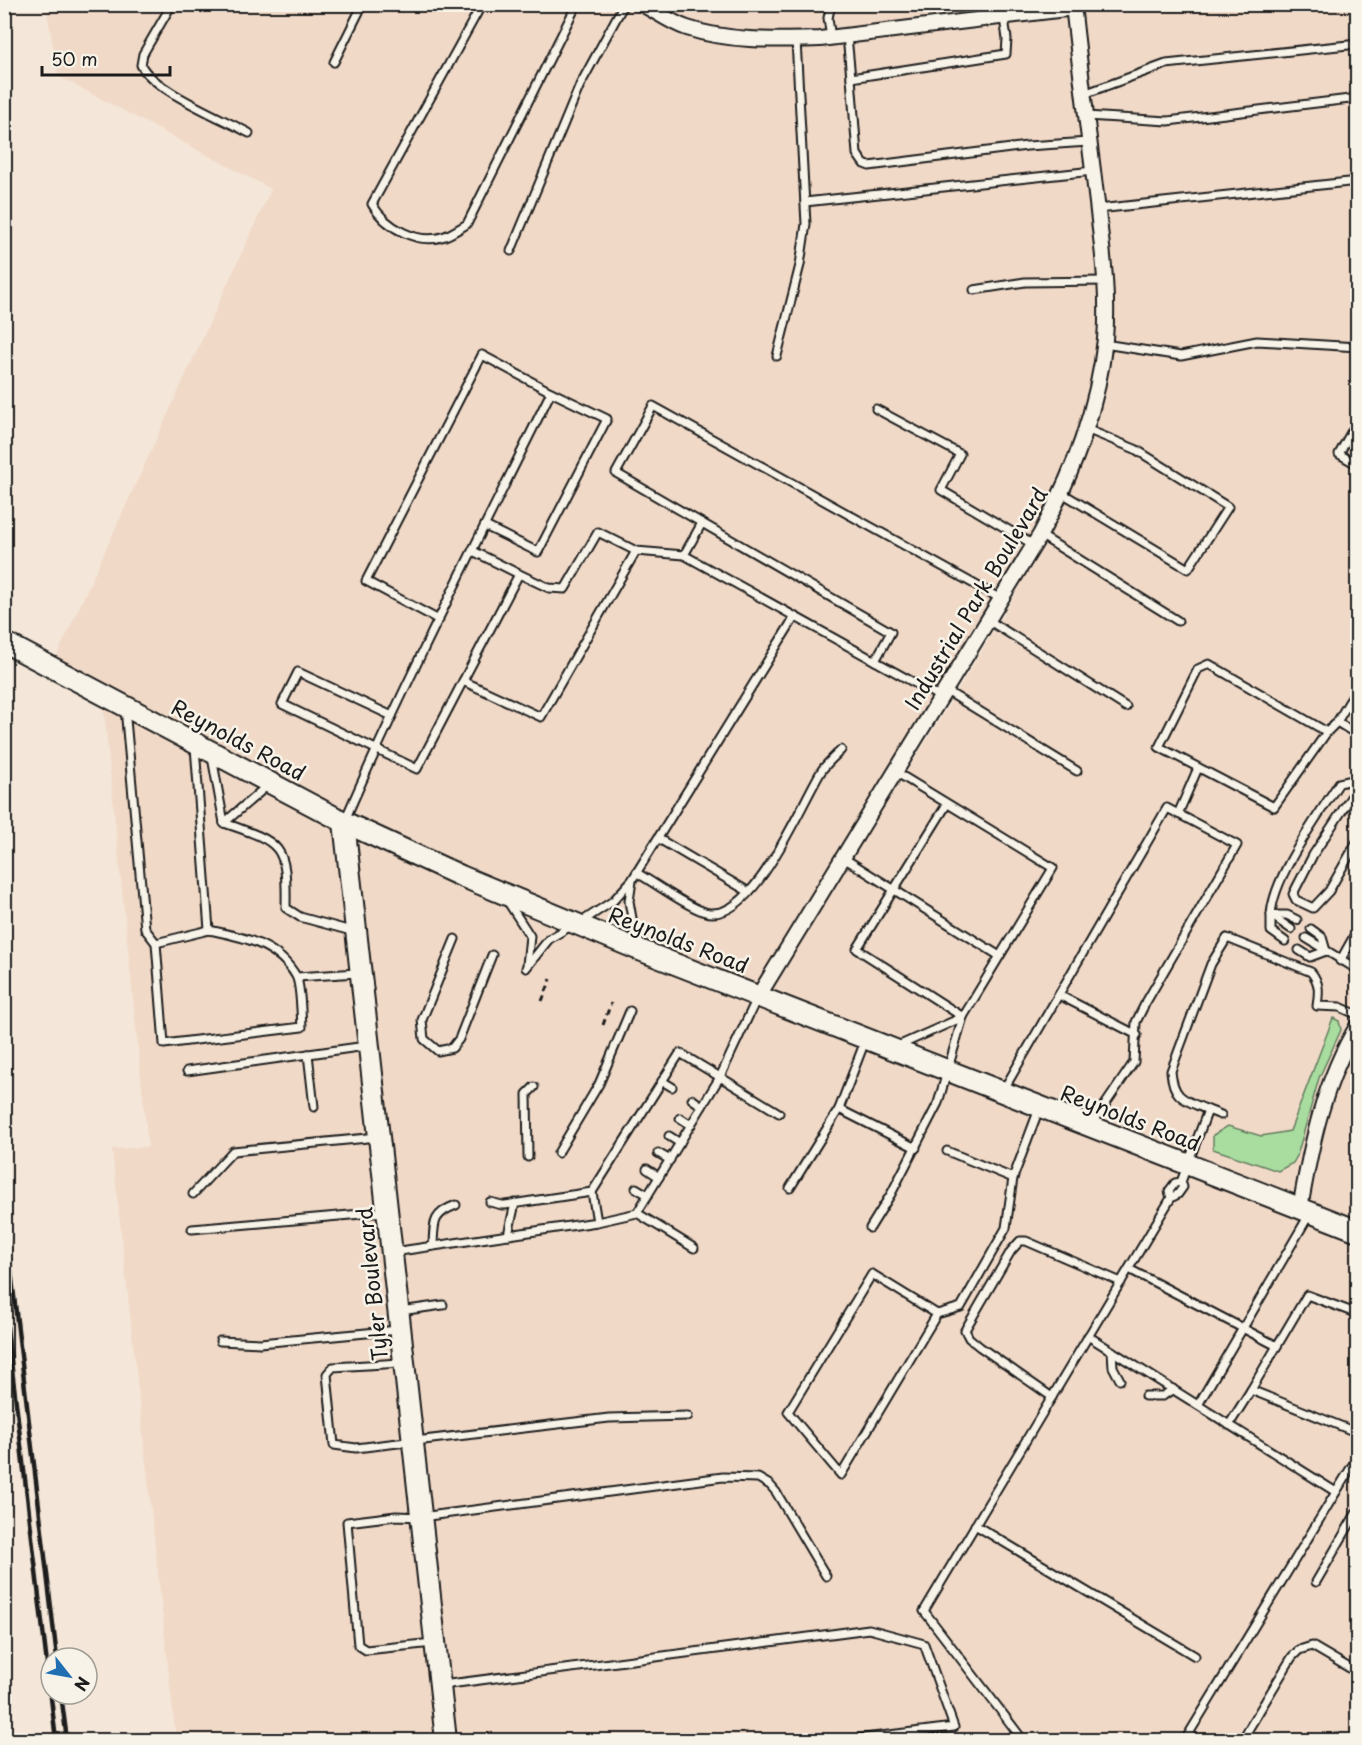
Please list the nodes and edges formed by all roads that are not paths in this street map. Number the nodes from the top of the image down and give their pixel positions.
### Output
1 (172, 4) edge
2 (363, 4) edge
3 (482, 4) edge
4 (577, 4) edge
5 (624, 4) edge
6 (642, 4) edge
7 (831, 4) edge
8 (1073, 6) edge
9 (1002, 11) edge
10 (847, 36) junction
11 (831, 38) junction
12 (796, 40) junction
13 (1358, 44) edge
14 (334, 62) dead end
15 (851, 78) junction
16 (1084, 94) junction
17 (1358, 98) edge
18 (1086, 116) junction
19 (249, 133) dead end
20 (1089, 142) junction
21 (1093, 171) junction
22 (1358, 181) edge
23 (805, 202) junction
24 (1098, 208) junction
25 (511, 251) dead end
26 (1106, 281) junction
27 (974, 290) dead end
28 (1104, 344) junction
29 (1358, 347) edge
30 (777, 356) dead end
31 (551, 392) junction
32 (876, 409) dead end
33 (1358, 420) edge
34 (1086, 429) junction
35 (1358, 465) edge
36 (1062, 493) junction
37 (702, 523) junction
38 (485, 526) junction
39 (1037, 540) junction
40 (473, 551) junction
41 (636, 551) junction
42 (684, 555) junction
43 (519, 574) junction
44 (1001, 599) junction
45 (794, 618) junction
46 (439, 620) junction
47 (988, 620) junction
48 (1178, 621) dead end
49 (4, 642) edge
50 (875, 661) junction
51 (463, 681) junction
52 (1358, 687) edge
53 (942, 693) junction
54 (125, 706) junction
55 (1126, 707) dead end
56 (392, 716) junction
57 (1337, 722) junction
58 (1326, 732) junction
59 (1358, 735) edge
60 (203, 747) junction
61 (375, 749) junction
62 (841, 750) dead end
63 (1198, 768) junction
64 (894, 771) junction
65 (1077, 771) dead end
66 (1355, 777) edge
67 (271, 783) junction
68 (947, 804) junction
69 (1178, 814) junction
70 (344, 822) junction
71 (224, 823) junction
72 (659, 839) junction
73 (1358, 840) edge
74 (842, 857) junction
75 (635, 876) junction
76 (894, 889) junction
77 (501, 892) junction
78 (749, 892) junction
79 (1271, 915) junction
80 (1297, 920) dead end
81 (576, 925) junction
82 (1291, 929) dead end
83 (1311, 929) dead end
84 (209, 930) junction
85 (356, 932) junction
86 (1354, 936) dead end
87 (1306, 938) dead end
88 (454, 939) dead end
89 (1285, 941) dead end
90 (156, 943) junction
91 (637, 949) junction
92 (1299, 950) dead end
93 (1326, 951) junction
94 (492, 955) dead end
95 (998, 955) junction
96 (1340, 961) junction
97 (1358, 970) edge
98 (360, 973) junction
99 (297, 977) junction
100 (759, 995) junction
101 (1059, 995) junction
102 (630, 1011) dead end
103 (1358, 1015) edge
104 (963, 1017) junction
105 (1358, 1024) edge
106 (1137, 1035) junction
107 (866, 1039) junction
108 (368, 1046) junction
109 (892, 1049) junction
110 (308, 1054) junction
111 (947, 1070) junction
112 (187, 1071) dead end
113 (720, 1077) junction
114 (662, 1081) junction
115 (534, 1087) dead end
116 (672, 1087) dead end
117 (1002, 1092) junction
118 (692, 1099) dead end
119 (702, 1106) junction
120 (314, 1107) dead end
121 (1040, 1107) junction
122 (839, 1109) junction
123 (1208, 1110) junction
124 (779, 1113) dead end
125 (1221, 1115) dead end
126 (680, 1119) dead end
127 (691, 1125) junction
128 (1090, 1126) junction
129 (669, 1136) dead end
130 (379, 1137) junction
131 (680, 1143) junction
132 (916, 1148) junction
133 (618, 1151) junction
134 (947, 1151) dead end
135 (558, 1153) dead end
136 (658, 1153) dead end
137 (625, 1155) dead end
138 (528, 1157) dead end
139 (670, 1160) junction
140 (606, 1169) junction
141 (647, 1169) dead end
142 (1184, 1173) junction
143 (616, 1175) dead end
144 (659, 1177) junction
145 (1013, 1178) junction
146 (636, 1188) dead end
147 (790, 1188) dead end
148 (592, 1192) junction
149 (193, 1194) dead end
150 (648, 1195) junction
151 (490, 1203) dead end
152 (515, 1203) junction
153 (456, 1205) dead end
154 (1305, 1211) junction
155 (387, 1212) junction
156 (636, 1213) junction
157 (597, 1222) junction
158 (870, 1228) dead end
159 (192, 1229) dead end
160 (1358, 1231) edge
161 (508, 1235) junction
162 (433, 1246) junction
163 (694, 1248) dead end
164 (392, 1252) junction
165 (1129, 1269) junction
166 (1120, 1282) junction
167 (443, 1305) dead end
168 (937, 1314) junction
169 (1358, 1314) edge
170 (399, 1321) junction
171 (1244, 1328) junction
172 (1088, 1336) junction
173 (220, 1341) dead end
174 (1276, 1346) junction
175 (1112, 1351) junction
176 (404, 1363) junction
177 (1120, 1380) dead end
178 (1173, 1389) junction
179 (1251, 1390) junction
180 (1145, 1396) dead end
181 (1052, 1397) junction
182 (1198, 1405) junction
183 (688, 1416) dead end
184 (1229, 1425) junction
185 (1358, 1433) edge
186 (412, 1440) junction
187 (1358, 1456) edge
188 (1336, 1492) junction
189 (1358, 1510) edge
190 (421, 1517) junction
191 (975, 1526) junction
192 (826, 1576) dead end
193 (1316, 1582) dead end
194 (435, 1643) junction
195 (1195, 1656) dead end
196 (1358, 1673) edge
197 (440, 1685) junction
198 (446, 1740) edge
199 (848, 1740) edge
200 (1023, 1740) edge
201 (1185, 1740) edge
202 (1242, 1740) edge

1 - 19 lane
2 - 14 lane
3 - 4 lane
5 - 25 lane
6 - 12 street
7 - 11 lane
8 - 9 street
8 - 16 street, Industrial Park Boulevard
9 - 10 street
9 - 15 lane
10 - 11 street
10 - 15 lane
11 - 12 street
12 - 23 lane
13 - 16 lane
15 - 20 lane
16 - 18 street, Industrial Park Boulevard
17 - 18 lane
18 - 20 street, Industrial Park Boulevard
20 - 21 street, Industrial Park Boulevard
21 - 23 lane
21 - 24 street, Industrial Park Boulevard
22 - 24 lane
23 - 30 lane
24 - 26 street, Industrial Park Boulevard
26 - 27 lane
26 - 28 street, Industrial Park Boulevard
28 - 29 lane
28 - 34 street, Industrial Park Boulevard
31 - 38 lane
31 - 38 lane
31 - 46 lane
32 - 39 lane
33 - 35 lane
34 - 36 street, Industrial Park Boulevard
34 - 36 lane
36 - 39 street, Industrial Park Boulevard
37 - 42 lane
37 - 44 lane
37 - 50 lane
38 - 40 lane
39 - 44 street, Industrial Park Boulevard
39 - 48 lane
40 - 43 lane
40 - 46 lane
41 - 42 lane
41 - 43 lane
41 - 51 lane
42 - 45 lane
43 - 51 lane
44 - 47 street, Industrial Park Boulevard
45 - 50 lane
45 - 72 lane
46 - 56 lane
47 - 53 street, Industrial Park Boulevard
47 - 55 lane
49 - 54 main road, Reynolds Road
50 - 53 lane
51 - 61 lane
52 - 57 lane
53 - 64 street, Industrial Park Boulevard
53 - 65 lane
54 - 60 main road, Reynolds Road
54 - 90 lane
56 - 61 lane
56 - 61 lane
57 - 58 lane
57 - 59 lane
58 - 63 lane
58 - 63 lane
60 - 67 main road, Reynolds Road
60 - 71 lane
60 - 84 lane
61 - 70 lane
62 - 78 lane
63 - 69 lane
64 - 68 lane
64 - 74 street, Industrial Park Boulevard
66 - 73 lane
66 - 79 lane
67 - 70 main road, Reynolds Road
67 - 71 lane
68 - 76 lane
68 - 95 lane
69 - 101 lane
69 - 106 lane
70 - 77 main road, Reynolds Road
70 - 85 main road, Tyler Boulevard
71 - 85 lane
72 - 75 lane
72 - 78 lane
74 - 76 lane
74 - 100 street, Industrial Park Boulevard
75 - 78 lane
75 - 81 lane
75 - 91 lane
76 - 95 lane
76 - 104 lane
77 - 81 main road, Reynolds Road
77 - 81 lane
79 - 80 lane
79 - 82 lane
79 - 89 lane
81 - 91 main road, Reynolds Road
83 - 93 lane
84 - 90 lane
84 - 99 lane
85 - 98 main road, Tyler Boulevard
86 - 96 lane
87 - 93 lane
88 - 94 lane
90 - 99 lane
91 - 100 main road, Reynolds Road
92 - 93 lane
93 - 96 lane
95 - 104 lane
96 - 97 lane
98 - 99 lane
98 - 108 main road, Tyler Boulevard
100 - 107 main road, Reynolds Road
100 - 113 lane
101 - 106 lane
101 - 117 lane
102 - 135 lane
103 - 123 lane
104 - 109 lane
104 - 111 lane
105 - 154 street
106 - 128 lane
107 - 109 main road, Reynolds Road
107 - 122 lane
108 - 110 lane
108 - 130 main road, Tyler Boulevard
109 - 111 main road, Reynolds Road
110 - 112 lane
110 - 120 lane
111 - 117 main road, Reynolds Road
111 - 132 lane
113 - 114 lane
113 - 119 lane
113 - 124 lane
114 - 116 lane
114 - 133 lane
115 - 138 lane
117 - 121 main road, Reynolds Road
118 - 119 lane
119 - 127 lane
121 - 128 main road, Reynolds Road
121 - 145 lane
122 - 132 lane
122 - 147 lane
123 - 125 lane
123 - 142 lane
126 - 127 lane
127 - 131 lane
128 - 142 main road, Reynolds Road
129 - 131 lane
130 - 149 lane
130 - 155 main road, Tyler Boulevard
131 - 139 lane
132 - 158 lane
133 - 137 lane
133 - 140 lane
134 - 145 lane
136 - 139 lane
139 - 144 lane
140 - 143 lane
140 - 148 lane
141 - 144 lane
142 - 154 main road, Reynolds Road
142 - 165 lane
144 - 150 lane
145 - 168 lane
146 - 150 lane
148 - 152 lane
148 - 157 lane
150 - 156 lane
151 - 152 lane
152 - 161 lane
153 - 162 lane
154 - 160 main road, Reynolds Road
154 - 171 lane
155 - 159 lane
155 - 164 main road, Tyler Boulevard
156 - 157 lane
156 - 163 lane
157 - 161 lane
161 - 162 lane
162 - 164 lane
164 - 170 main road, Tyler Boulevard
165 - 166 lane
165 - 171 lane
166 - 172 lane
166 - 181 lane
167 - 170 lane
168 - 168 lane
169 - 174 lane
170 - 173 lane
170 - 176 main road, Tyler Boulevard
171 - 174 lane
171 - 182 lane
172 - 175 lane
172 - 181 lane
174 - 179 lane
175 - 177 lane
175 - 178 lane
176 - 186 main road, Tyler Boulevard
176 - 186 lane
178 - 180 lane
178 - 182 lane
179 - 184 lane
179 - 185 lane
181 - 191 lane
182 - 184 lane
183 - 186 lane
184 - 188 lane
186 - 190 main road, Tyler Boulevard
187 - 188 lane
188 - 201 lane
189 - 193 lane
190 - 192 lane
190 - 194 main road, Tyler Boulevard
190 - 194 lane
191 - 195 lane
191 - 200 lane
194 - 197 main road, Tyler Boulevard
196 - 202 lane
197 - 198 main road, Tyler Boulevard
197 - 199 lane

